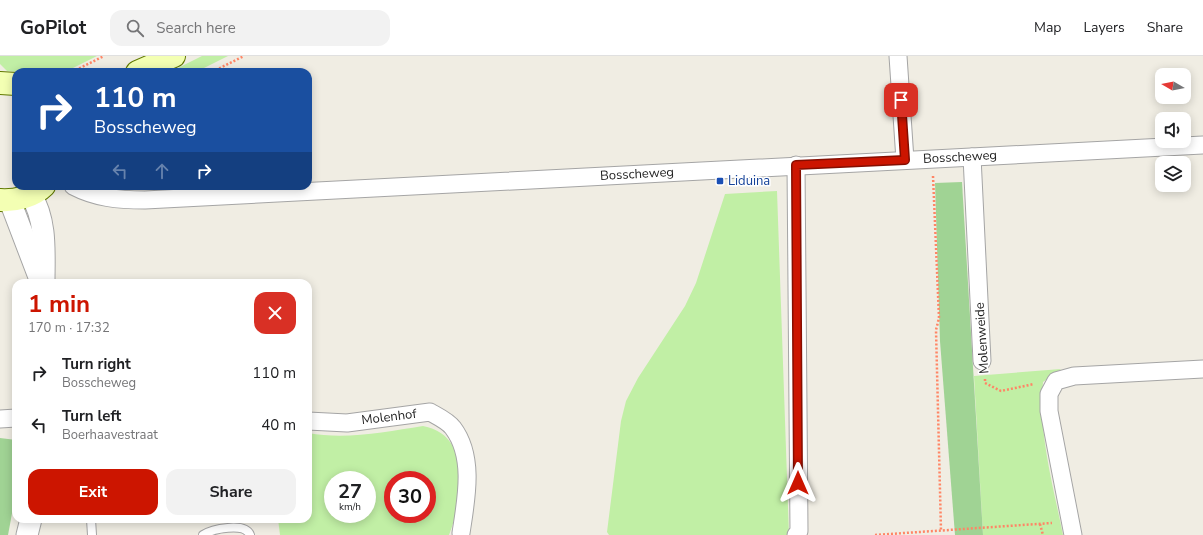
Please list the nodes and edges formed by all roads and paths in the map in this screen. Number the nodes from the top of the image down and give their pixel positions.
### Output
1 (104, 56) edge
2 (174, 56) edge
3 (188, 56) edge
4 (244, 56) edge
5 (898, 56) edge
6 (80, 68) edge
7 (146, 68) edge
8 (170, 68) edge
9 (220, 68) edge
10 (0, 83) edge
11 (12, 84) edge
12 (1203, 145) edge
13 (972, 157) junction
14 (932, 158) junction
15 (905, 160) junction
16 (796, 165) junction
17 (38, 190) edge
18 (81, 190) edge
19 (5, 201) edge
20 (39, 279) edge
21 (44, 279) edge
22 (982, 361) joint
23 (1203, 369) edge
24 (1056, 381) junction
25 (12, 418) edge
26 (0, 419) edge
27 (312, 421) edge
28 (30, 523) edge
29 (91, 523) edge
30 (1040, 524) junction
31 (1072, 528) edge
32 (941, 531) junction
33 (461, 533) dead end
34 (28, 535) edge
35 (92, 535) edge
36 (203, 535) edge
37 (250, 535) edge
38 (796, 535) edge
39 (875, 535) edge
40 (1042, 535) edge

1 - 6 path
2 - 7 main road
3 - 8 main road
4 - 9 path
5 - 15 street
10 - 11 main road
12 - 13 street, Bosscheweg
13 - 14 street, Bosscheweg
13 - 22 street, Molenweide
14 - 15 street, Bosscheweg
14 - 32 path
15 - 16 street, Bosscheweg
16 - 18 street, Bosscheweg
16 - 38 street
17 - 19 main road
17 - 21 street
19 - 20 street
22 - 24 path, Molenweide
23 - 24 street
24 - 31 street
25 - 26 street
27 - 33 street, Molenhof
28 - 34 street
29 - 35 lane
30 - 31 path
30 - 32 path
30 - 40 path
32 - 39 path
36 - 37 lane

